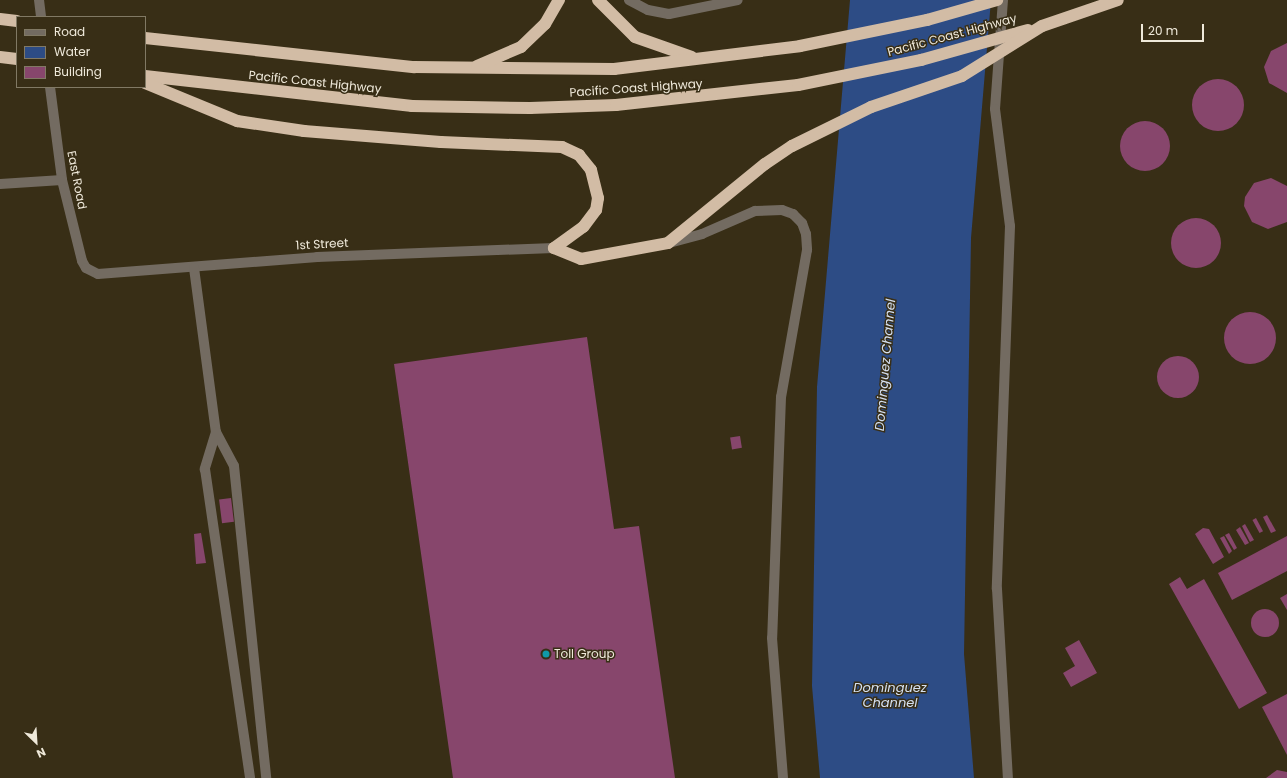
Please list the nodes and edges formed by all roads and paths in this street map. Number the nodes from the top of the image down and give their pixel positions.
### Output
1 (39, 0) edge
2 (559, 0) edge
3 (598, 0) edge
4 (629, 0) edge
5 (738, 0) edge
6 (997, 0) edge
7 (1003, 0) edge
8 (1118, 0) edge
9 (41, 16) edge
10 (0, 19) edge
11 (16, 21) edge
12 (1042, 26) junction
13 (146, 38) edge
14 (0, 57) edge
15 (697, 58) junction
16 (16, 59) edge
17 (474, 68) junction
18 (146, 76) edge
19 (146, 83) edge
20 (50, 88) edge
21 (62, 180) junction
22 (0, 184) edge
23 (668, 243) junction
24 (554, 248) junction
25 (194, 268) junction
26 (92, 272) joint
27 (216, 432) junction
28 (250, 778) edge
29 (266, 778) edge
30 (783, 778) edge
31 (1008, 778) edge

1 - 9 street
2 - 17 highway
3 - 15 highway
4 - 5 street
6 - 15 highway, Pacific Coast Highway
7 - 31 street
8 - 12 highway, Pacific Coast Highway
10 - 11 highway
12 - 18 highway, Pacific Coast Highway, bridge
12 - 23 highway, bridge
13 - 17 highway, Pacific Coast Highway
14 - 16 highway
15 - 17 highway, Pacific Coast Highway
19 - 24 highway
20 - 21 street, East Road
21 - 22 street
21 - 26 street, East Road
23 - 24 highway
23 - 30 street
24 - 25 street, 1st Street
25 - 26 street, 1st Street
25 - 27 street
27 - 28 street
27 - 29 street

